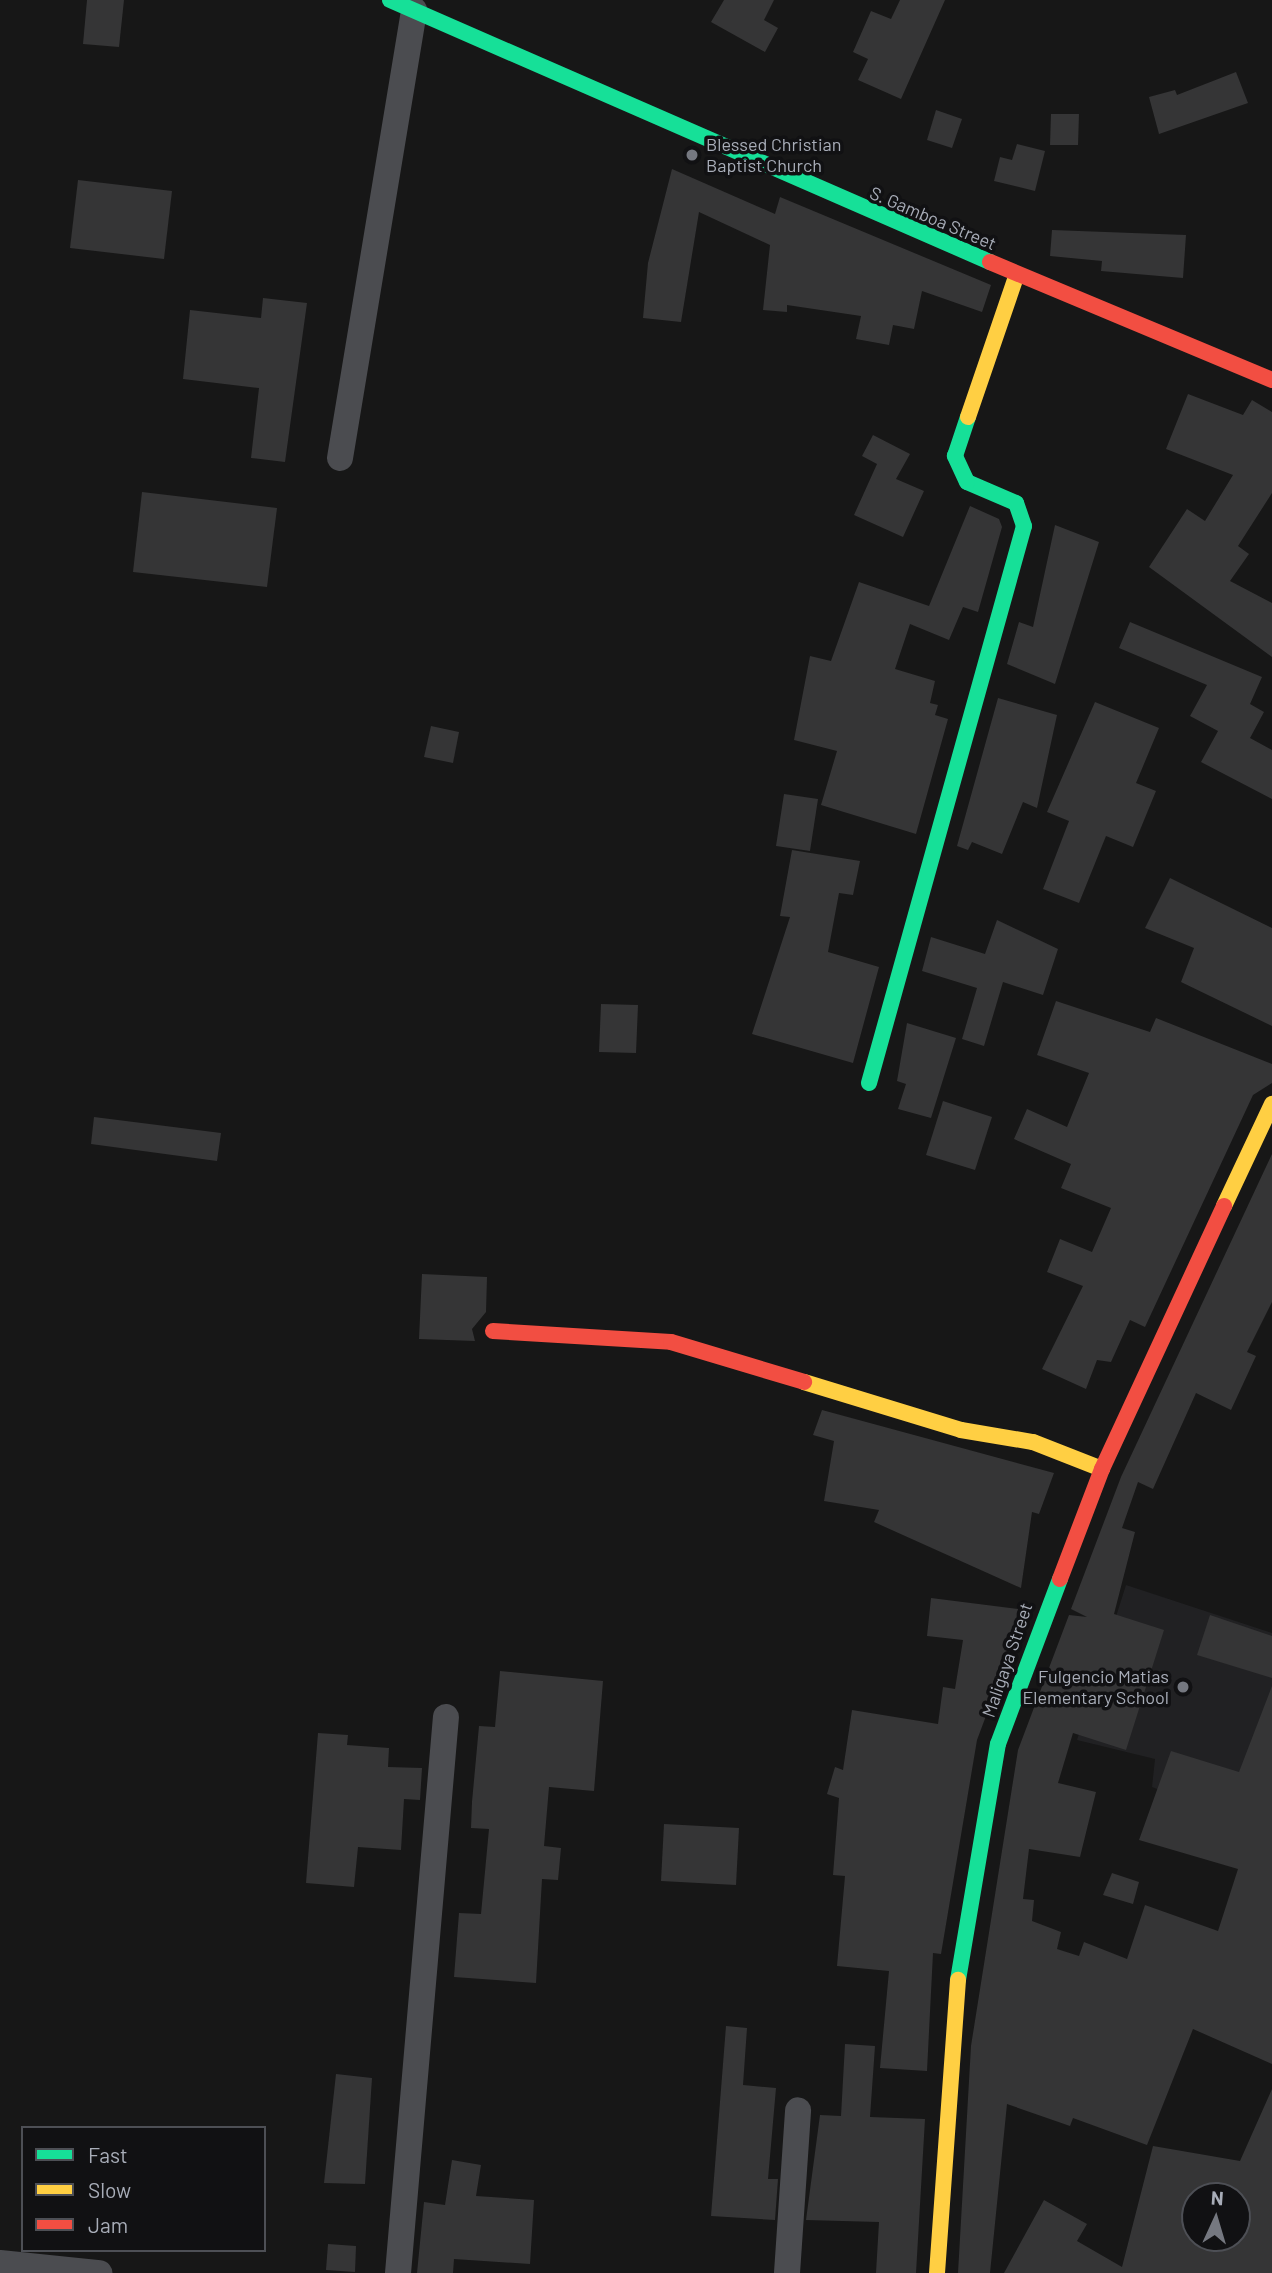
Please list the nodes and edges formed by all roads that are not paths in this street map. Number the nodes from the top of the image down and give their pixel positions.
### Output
1 (402, 5) edge
2 (1017, 274) junction
3 (1272, 380) edge
4 (340, 458) dead end
5 (869, 1083) dead end
6 (1272, 1104) edge
7 (493, 1331) dead end
8 (1102, 1469) junction
9 (446, 1717) dead end
10 (798, 2110) dead end
11 (0, 2263) edge
12 (99, 2273) edge
13 (397, 2273) edge
14 (787, 2273) edge
15 (937, 2273) edge

1 - 2 street, S. Gamboa Street
1 - 4 street
2 - 3 street, S. Gamboa Street
2 - 5 street
6 - 8 street, Maligaya Street
7 - 8 street
8 - 15 street, Maligaya Street
9 - 13 street
10 - 14 street
11 - 12 street

